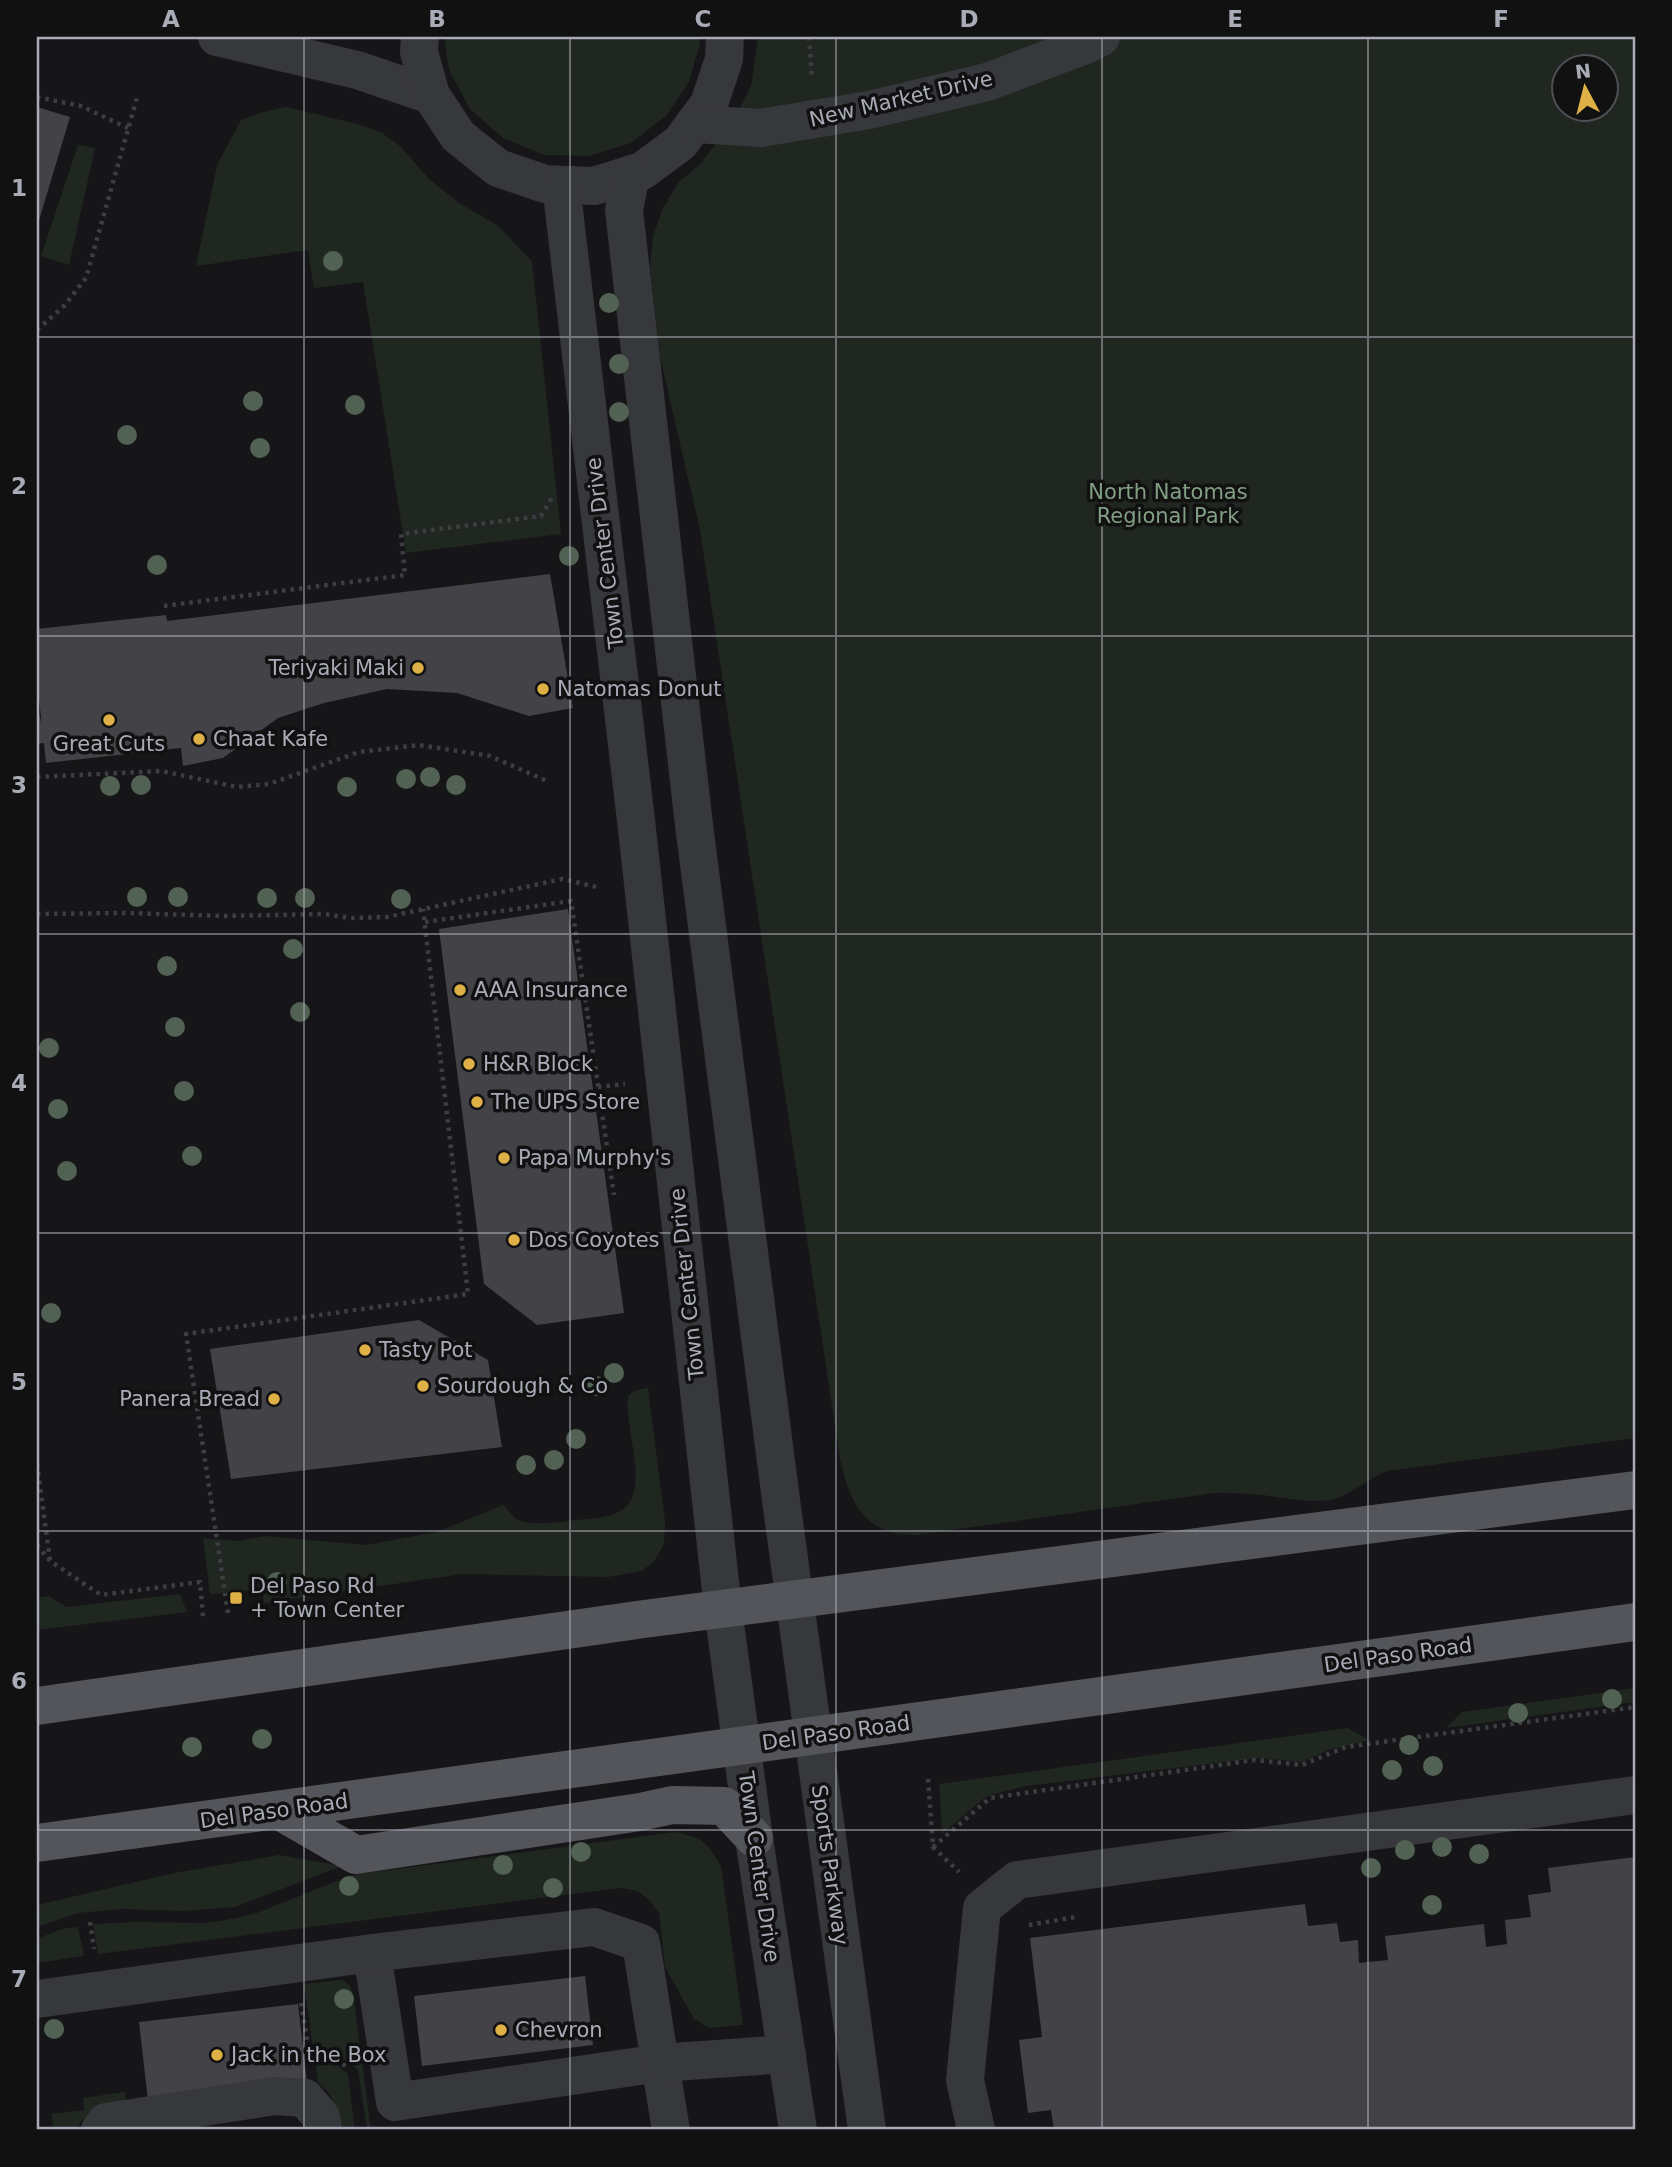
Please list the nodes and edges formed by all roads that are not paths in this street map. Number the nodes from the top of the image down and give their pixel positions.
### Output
1 (217, 37) edge
2 (419, 37) edge
3 (725, 37) edge
4 (1101, 37) edge
5 (431, 95) junction
6 (694, 124) junction
7 (631, 173) junction
8 (561, 185) junction
9 (1635, 1490) edge
10 (795, 1599) junction
11 (723, 1609) junction
12 (1635, 1622) edge
13 (37, 1706) edge
14 (813, 1736) junction
15 (741, 1746) junction
16 (1635, 1795) edge
17 (278, 1810) junction
18 (754, 1838) junction
19 (37, 1843) edge
20 (372, 1953) junction
21 (37, 1999) edge
22 (787, 2054) junction
23 (660, 2063) junction
24 (392, 2116) edge
25 (322, 2124) edge
26 (100, 2130) edge
27 (671, 2130) edge
28 (798, 2130) edge
29 (867, 2130) edge
30 (976, 2130) edge

1 - 5 street
2 - 5 street
3 - 6 street
4 - 6 street, New Market Drive
5 - 8 street
6 - 7 street
7 - 8 street
7 - 10 street
8 - 11 street, Town Center Drive
9 - 10 main road
10 - 11 main road
10 - 14 street, Sports Parkway
11 - 13 main road
11 - 15 street, Town Center Drive
12 - 14 main road, Del Paso Road
14 - 15 main road, Del Paso Road
14 - 29 street, Sports Parkway
15 - 17 main road, Del Paso Road
15 - 18 street, Town Center Drive
16 - 30 street
17 - 18 main road
17 - 19 main road, Del Paso Road
18 - 22 street, Town Center Drive
20 - 21 street
20 - 23 street
20 - 24 street
22 - 23 street
22 - 28 street, Town Center Drive
23 - 24 street
23 - 27 street
25 - 26 street

